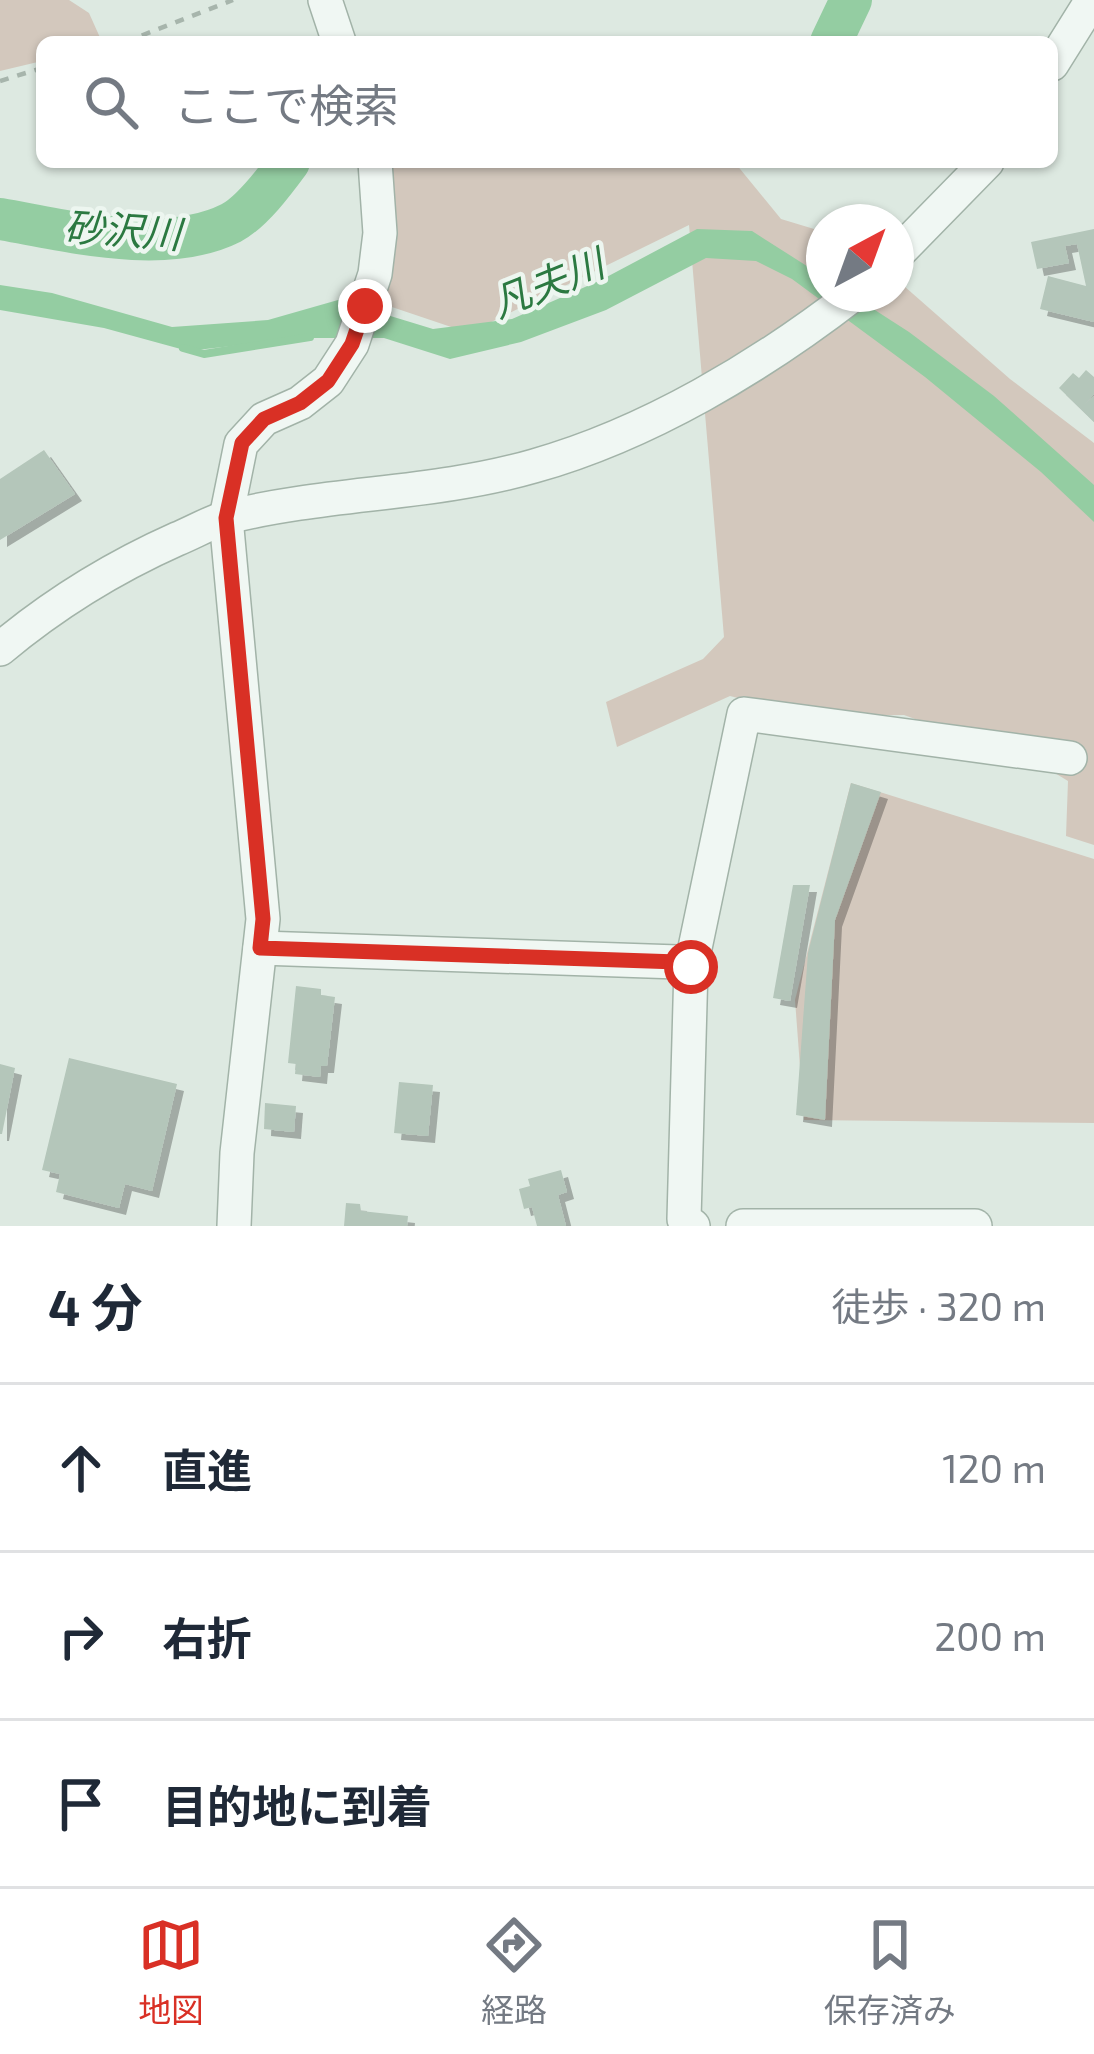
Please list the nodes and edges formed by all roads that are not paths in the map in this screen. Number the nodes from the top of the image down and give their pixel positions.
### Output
1 (325, 0) edge
2 (1092, 0) edge
3 (337, 36) edge
4 (1058, 54) edge
5 (375, 168) edge
6 (981, 168) edge
7 (914, 237) edge
8 (827, 312) edge
9 (226, 518) junction
10 (0, 649) edge
11 (1070, 758) dead end
12 (260, 948) junction
13 (691, 967) junction
14 (234, 1226) edge
15 (693, 1226) edge
16 (743, 1226) edge
17 (976, 1226) edge

1 - 3 street
2 - 4 street
5 - 9 street
6 - 7 street
8 - 9 street
9 - 10 street
9 - 12 street
11 - 13 street
12 - 13 street
12 - 14 street
13 - 15 street
16 - 17 street

